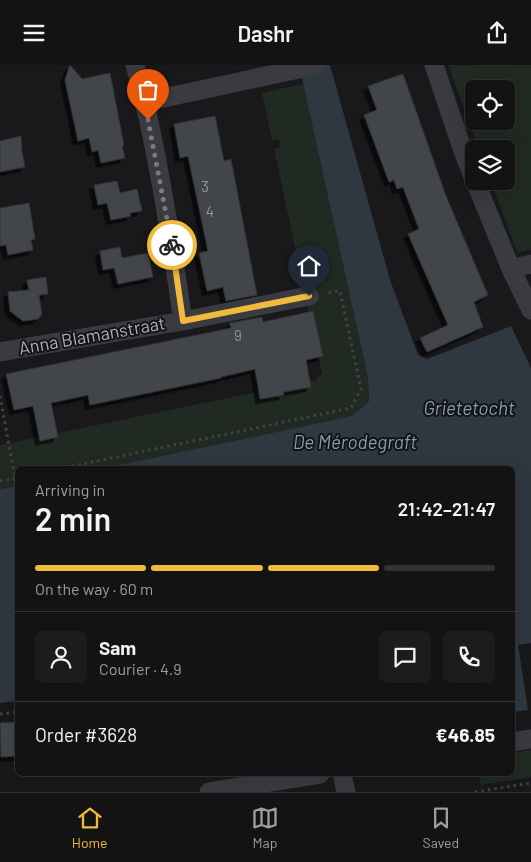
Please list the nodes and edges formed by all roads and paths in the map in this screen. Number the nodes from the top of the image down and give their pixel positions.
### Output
1 (135, 65) edge
2 (317, 65) edge
3 (434, 65) edge
4 (145, 102) junction
5 (465, 157) edge
6 (478, 190) edge
7 (531, 264) edge
8 (511, 269) junction
9 (309, 296) joint
10 (531, 310) edge
11 (183, 321) junction
12 (0, 352) edge
13 (0, 396) edge
14 (73, 466) edge
15 (15, 473) edge
16 (15, 478) edge
17 (0, 481) edge
18 (15, 713) edge
19 (0, 714) edge
20 (531, 739) edge
21 (515, 742) edge
22 (308, 776) edge
23 (342, 776) edge
24 (531, 783) edge
25 (209, 792) edge
26 (346, 792) edge
27 (475, 792) edge

1 - 4 street, Anna Blamanstraat
2 - 4 street
3 - 5 street
4 - 11 street, Anna Blamanstraat
6 - 8 street
7 - 8 street
8 - 10 street
9 - 11 street, Anna Blamanstraat
9 - 14 path
11 - 12 street, Anna Blamanstraat
13 - 15 path
16 - 17 path
18 - 19 path
20 - 21 street
22 - 25 street
23 - 26 street
24 - 27 path

